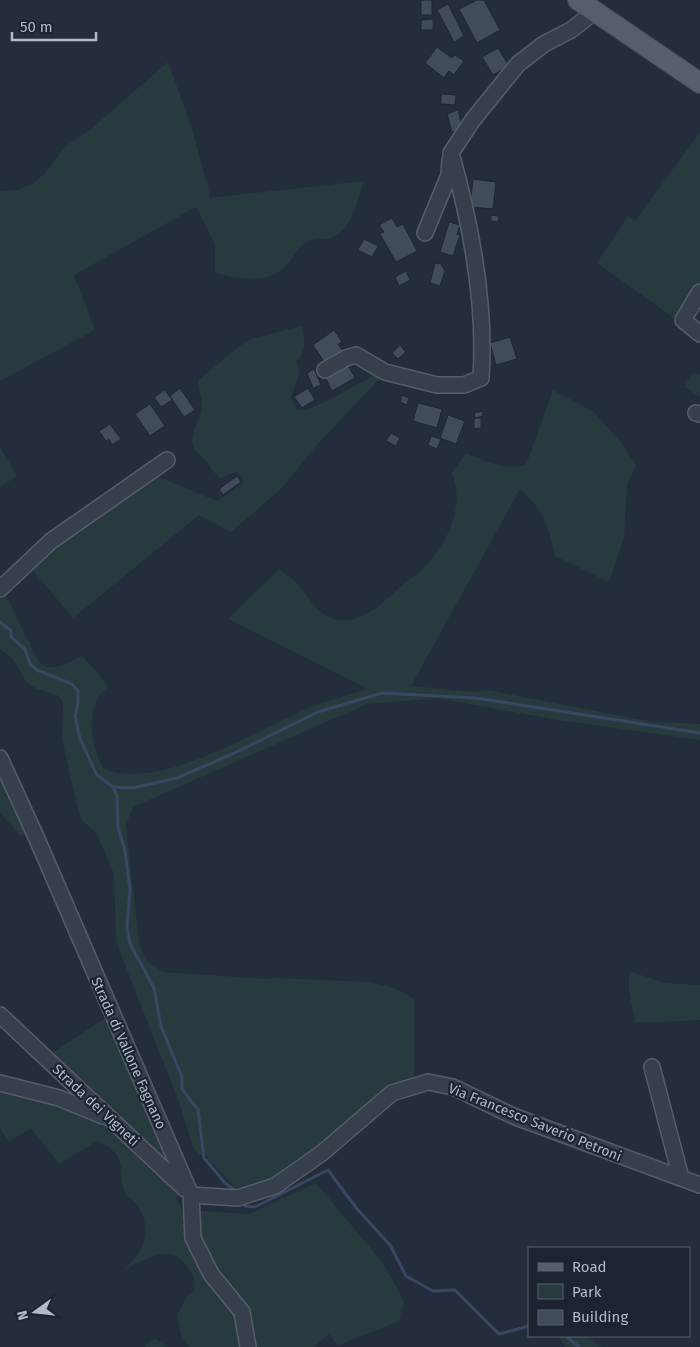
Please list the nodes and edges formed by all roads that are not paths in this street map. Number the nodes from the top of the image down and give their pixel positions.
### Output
1 (578, 0) edge
2 (594, 12) junction
3 (700, 83) edge
4 (451, 153) junction
5 (425, 233) dead end
6 (700, 292) edge
7 (700, 334) edge
8 (325, 370) dead end
9 (167, 460) dead end
10 (0, 588) edge
11 (0, 758) edge
12 (0, 1015) edge
13 (652, 1067) dead end
14 (0, 1082) edge
15 (116, 1122) junction
16 (681, 1178) junction
17 (700, 1185) edge
18 (191, 1195) junction
19 (248, 1347) edge

1 - 2 main road
2 - 3 main road
2 - 4 street
4 - 5 street
4 - 8 street
6 - 7 street
9 - 10 street
11 - 18 street, Strada di Vallone Fagnano
12 - 15 street, Strada dei Vigneti
13 - 16 street
14 - 15 street
15 - 18 street, Strada dei Vigneti
16 - 17 street, Via Francesco Saverio Petroni
16 - 18 street, Via Francesco Saverio Petroni
18 - 19 street, Strada di Vallone Fagnano

